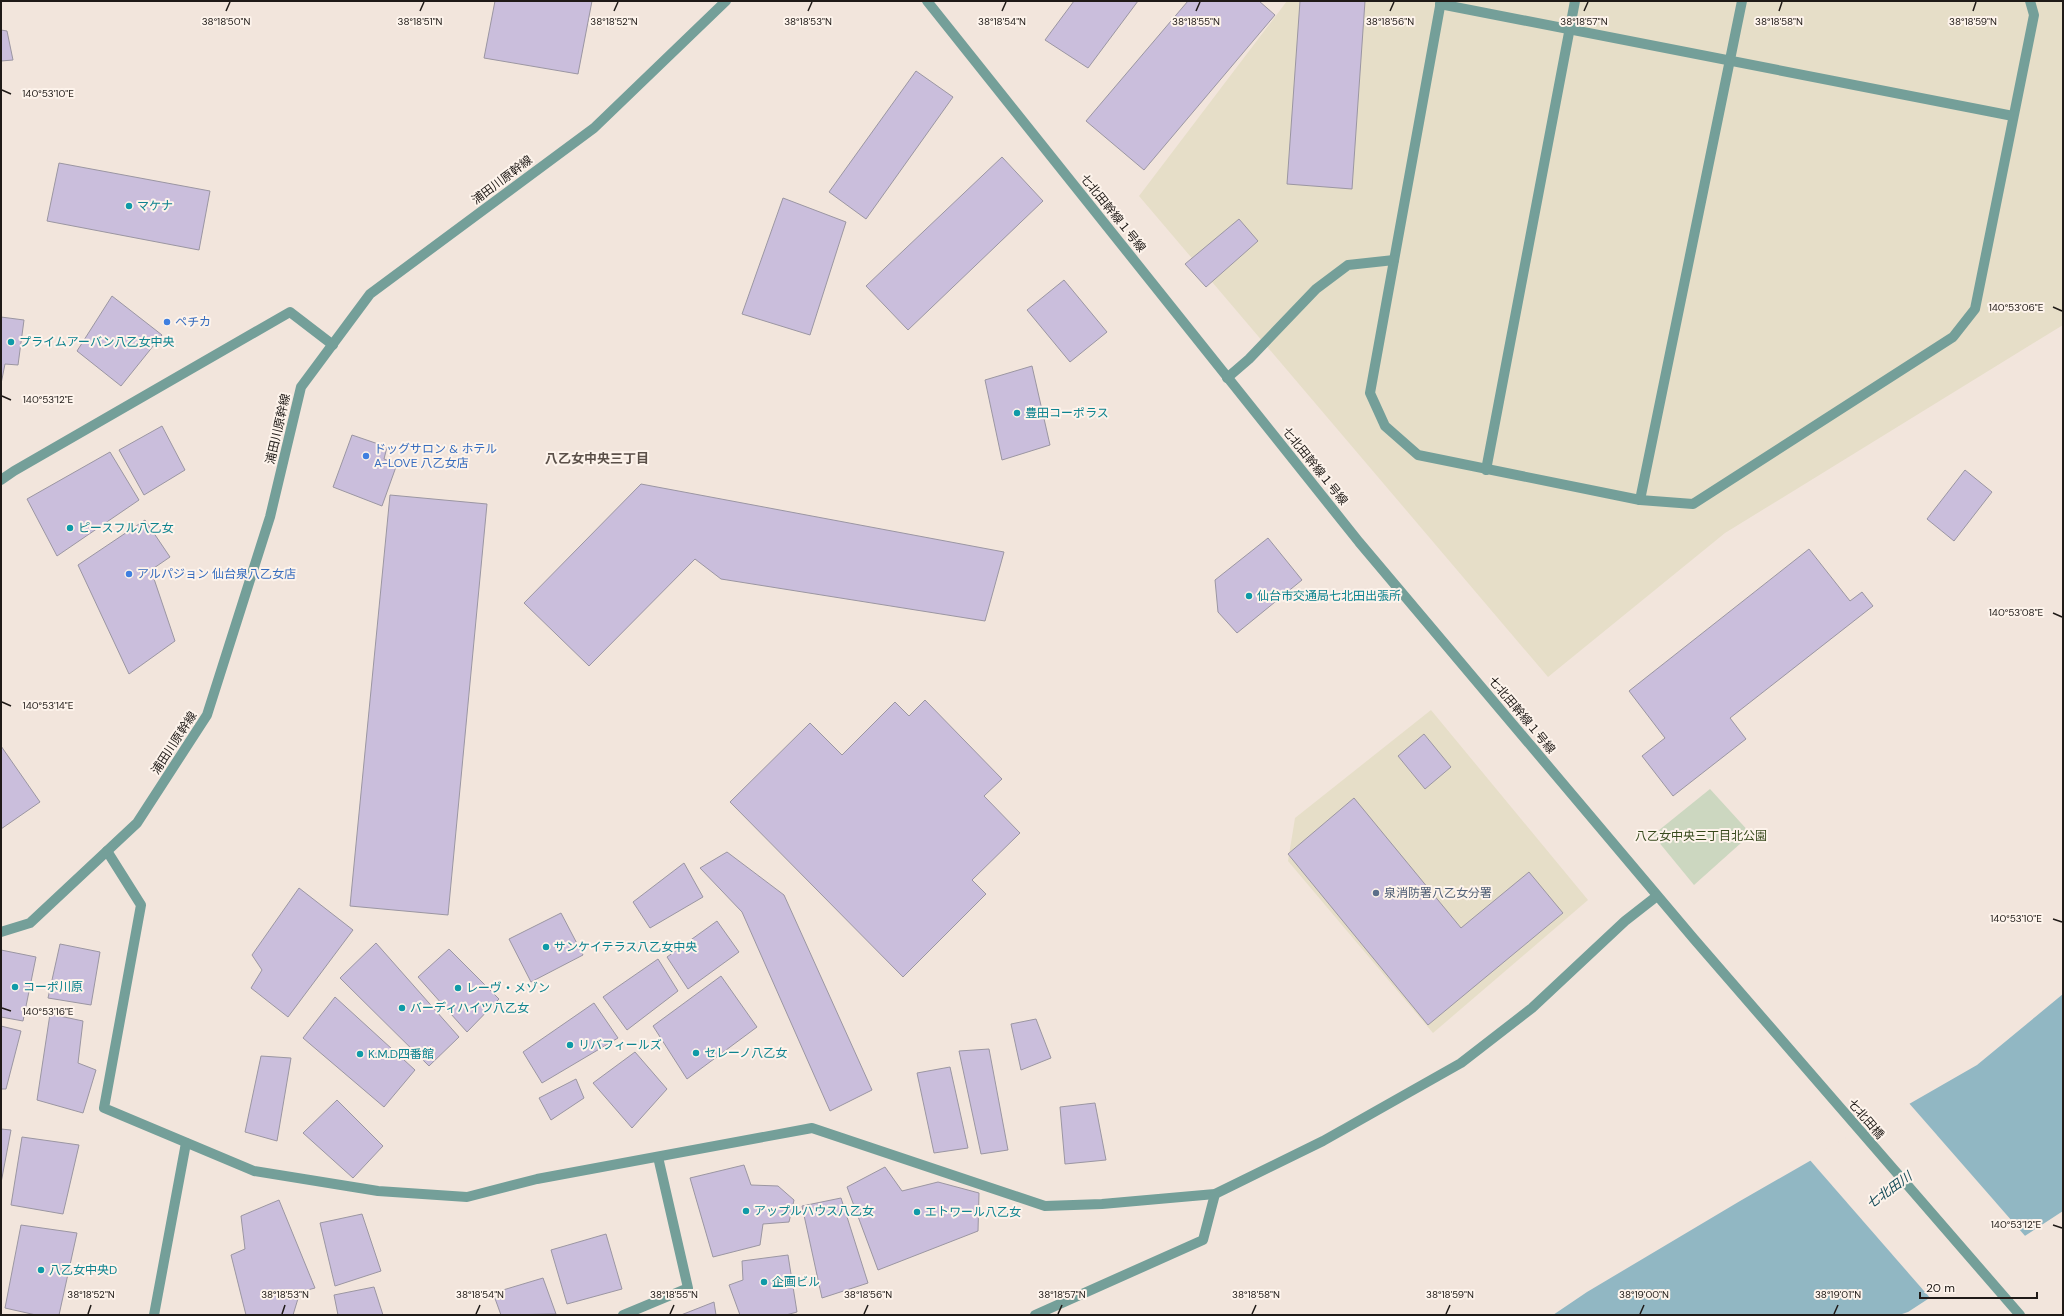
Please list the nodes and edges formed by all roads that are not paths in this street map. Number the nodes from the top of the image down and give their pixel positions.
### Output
1 (726, 1) edge
2 (927, 1) edge
3 (1575, 1) edge
4 (1742, 1) edge
5 (2030, 1) edge
6 (1440, 3) edge
7 (1570, 30) junction
8 (1730, 61) junction
9 (2013, 116) junction
10 (1394, 260) junction
11 (333, 345) junction
12 (1227, 378) junction
13 (1486, 470) junction
14 (1, 480) edge
15 (1640, 500) junction
16 (106, 851) junction
17 (1657, 896) junction
18 (1, 932) edge
19 (1694, 939) joint
20 (186, 1143) junction
21 (658, 1157) junction
22 (1216, 1194) junction
23 (154, 1315) edge
24 (623, 1315) edge
25 (1034, 1315) edge
26 (2020, 1315) edge

1 - 11 street, 浦田川原幹線
2 - 12 street, 七北田幹線１号線
3 - 7 street
4 - 8 street
5 - 9 street
6 - 7 street
6 - 10 street
7 - 8 street
7 - 13 street
8 - 9 street
8 - 15 street
9 - 15 street
10 - 12 street
10 - 13 street
11 - 14 street
11 - 16 street, 浦田川原幹線
12 - 17 street, 七北田幹線１号線
13 - 15 street
16 - 18 street, 浦田川原幹線
16 - 20 street
17 - 19 street, 七北田幹線１号線
17 - 22 street
19 - 26 street, 七北田橋
20 - 21 street
20 - 23 street
21 - 22 street
21 - 24 street
22 - 25 street

